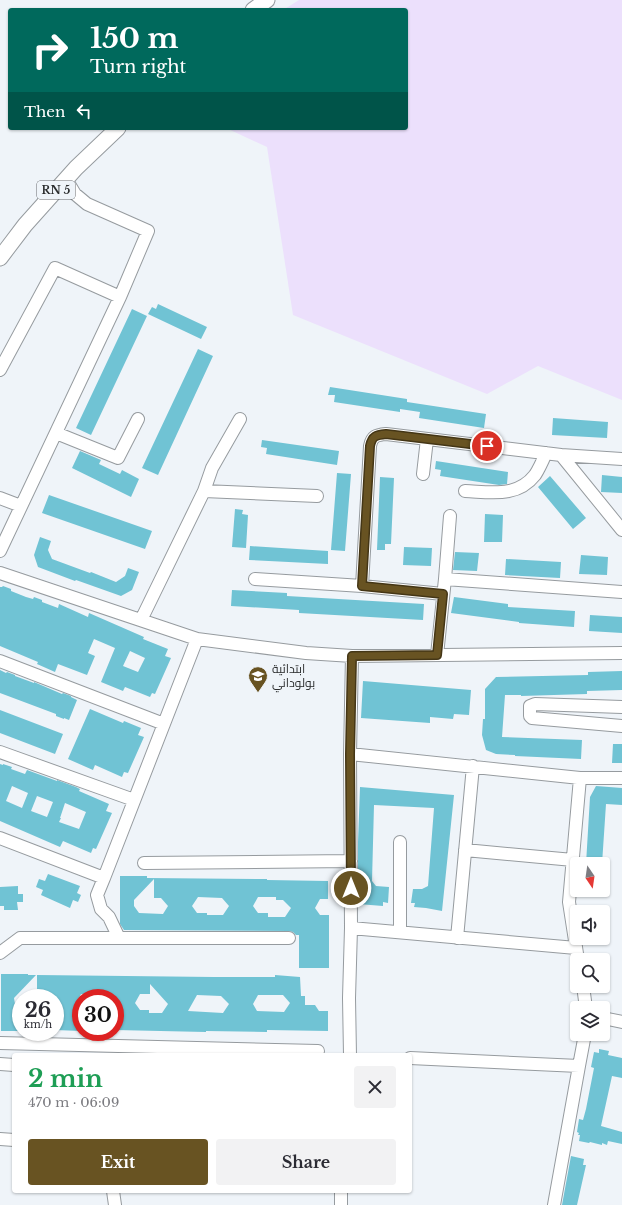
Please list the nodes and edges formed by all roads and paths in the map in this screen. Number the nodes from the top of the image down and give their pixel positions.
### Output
1 (267, 0) edge
2 (256, 8) edge
3 (116, 130) edge
4 (66, 179) junction
5 (0, 258) edge
6 (120, 297) junction
7 (0, 370) edge
8 (138, 419) dead end
9 (240, 419) dead end
10 (56, 433) junction
11 (427, 438) junction
12 (546, 453) junction
13 (561, 455) junction
14 (622, 459) edge
15 (423, 474) dead end
16 (204, 490) junction
17 (466, 491) dead end
18 (317, 496) dead end
19 (0, 498) edge
20 (22, 506) junction
21 (450, 516) dead end
22 (622, 530) edge
23 (0, 551) edge
24 (0, 573) edge
25 (255, 579) dead end
26 (445, 579) junction
27 (362, 586) junction
28 (622, 592) edge
29 (443, 594) junction
30 (141, 620) junction
31 (197, 640) junction
32 (622, 652) edge
33 (437, 655) junction
34 (352, 656) junction
35 (0, 661) edge
36 (592, 706) junction
37 (622, 707) edge
38 (592, 723) junction
39 (164, 724) junction
40 (622, 726) edge
41 (0, 752) edge
42 (350, 754) junction
43 (473, 766) junction
44 (580, 778) junction
45 (622, 778) edge
46 (134, 800) junction
47 (0, 838) edge
48 (400, 842) dead end
49 (465, 850) junction
50 (573, 857) edge
51 (570, 860) edge
52 (351, 861) junction
53 (144, 863) dead end
54 (104, 878) junction
55 (570, 897) edge
56 (351, 928) junction
57 (400, 932) junction
58 (119, 938) junction
59 (289, 938) dead end
60 (457, 938) junction
61 (0, 953) edge
62 (570, 953) edge
63 (577, 953) edge
64 (610, 1019) edge
65 (622, 1022) edge
66 (584, 1041) edge
67 (0, 1043) edge
68 (318, 1051) dead end
69 (350, 1053) edge
70 (412, 1058) edge
71 (0, 1064) edge
72 (12, 1065) edge
73 (580, 1066) junction
74 (0, 1140) edge
75 (12, 1140) edge
76 (113, 1193) edge
77 (341, 1193) edge
78 (115, 1205) edge
79 (341, 1205) edge
80 (554, 1205) edge

1 - 2 main road
3 - 4 main road, RN 5
4 - 5 main road, RN 5
4 - 6 street
6 - 7 street
6 - 10 street
8 - 10 street
9 - 16 street
10 - 20 street
11 - 12 street
11 - 15 street
11 - 27 street
12 - 13 street
12 - 17 street
13 - 14 street
13 - 22 street
16 - 18 street
16 - 30 street
19 - 20 street
20 - 23 street
21 - 26 street
24 - 30 street
25 - 27 street
26 - 28 street
26 - 29 street
27 - 29 street
29 - 33 street
30 - 31 street
31 - 34 street
31 - 39 street
32 - 33 street
33 - 34 street
34 - 42 street
35 - 39 street
36 - 37 street
36 - 38 street
36 - 38 street
38 - 40 street
39 - 46 street
41 - 46 street
42 - 43 street
42 - 52 street
43 - 44 street
43 - 49 street
44 - 45 street
44 - 50 street
46 - 54 street
47 - 54 street
48 - 57 street
49 - 51 street
49 - 60 street
52 - 53 street
52 - 56 street
54 - 58 street
55 - 63 street
56 - 57 street
56 - 69 street
57 - 60 street
58 - 59 street
58 - 61 street
60 - 62 street
64 - 65 street
66 - 73 street
67 - 68 street
70 - 73 street
71 - 72 street
73 - 80 street
74 - 75 street
76 - 78 street
77 - 79 street

